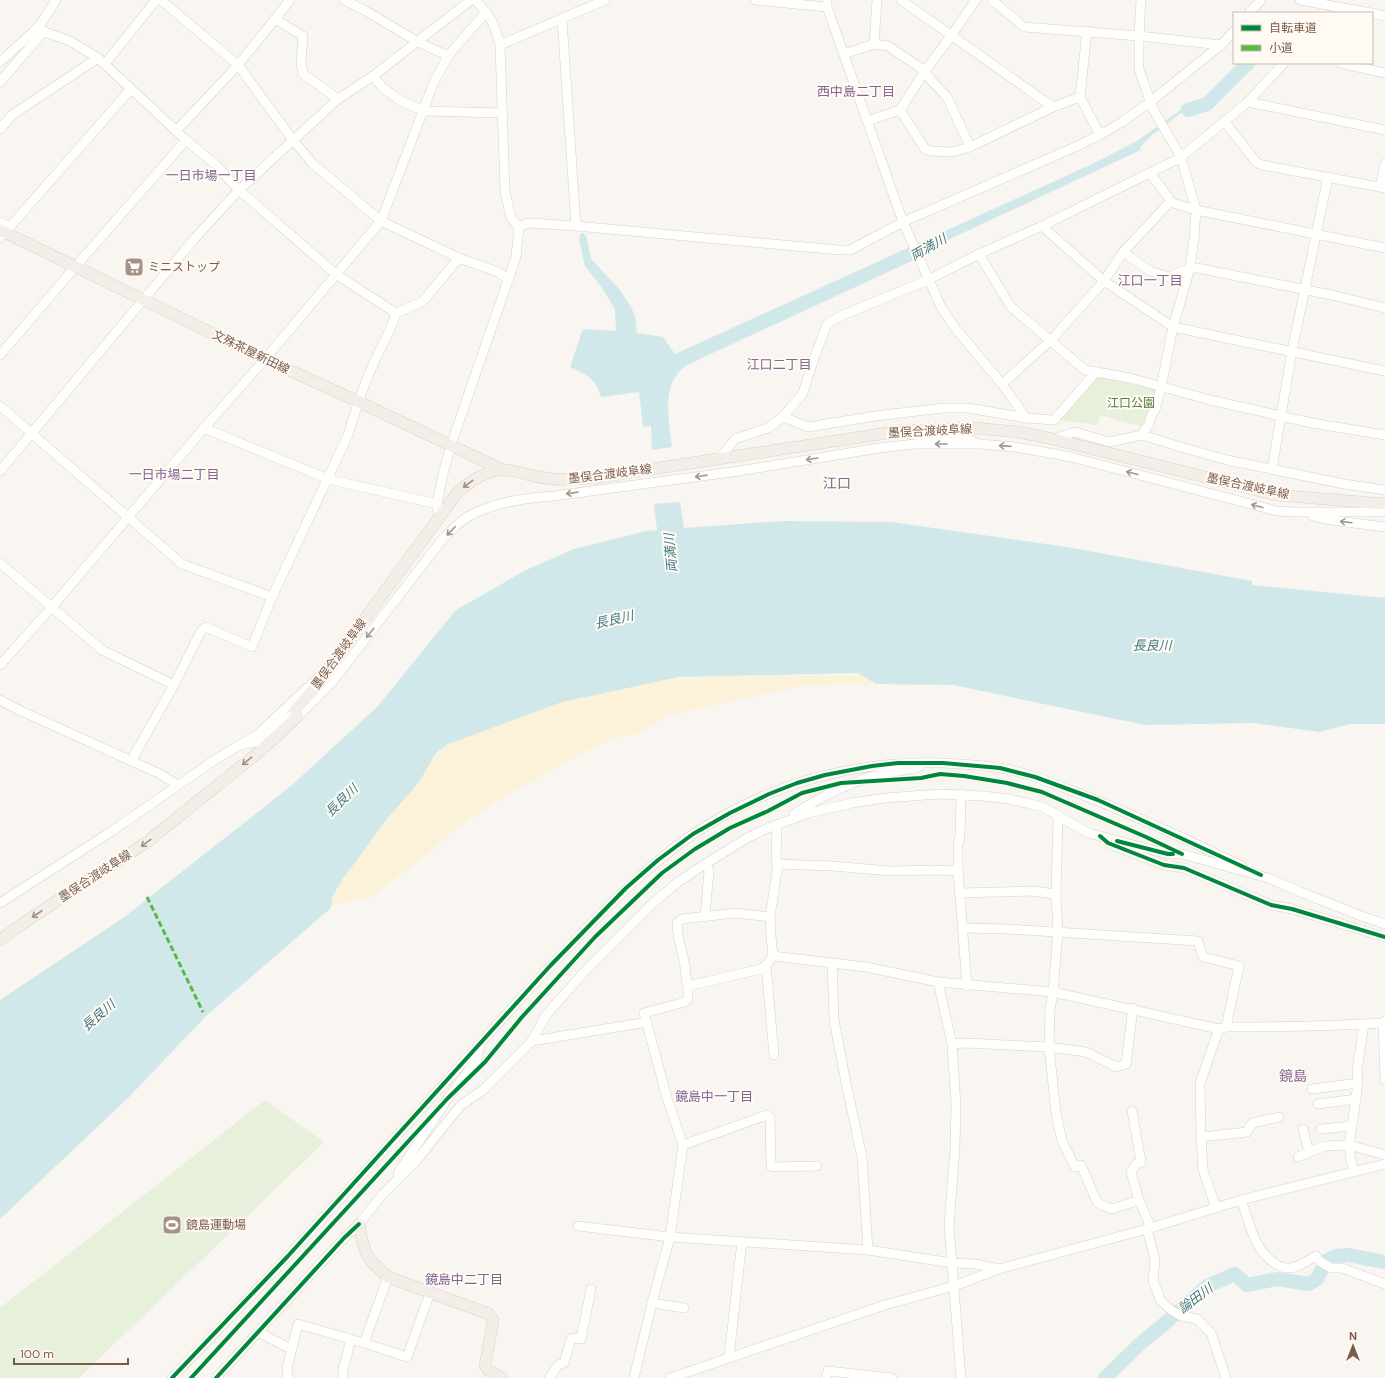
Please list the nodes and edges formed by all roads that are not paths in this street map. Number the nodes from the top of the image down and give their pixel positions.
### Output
1 (56, 0) edge
2 (156, 0) edge
3 (161, 0) edge
4 (290, 0) edge
5 (344, 0) edge
6 (471, 0) edge
7 (475, 0) edge
8 (605, 0) edge
9 (755, 0) edge
10 (877, 0) edge
11 (901, 0) edge
12 (976, 0) edge
13 (992, 0) edge
14 (1141, 0) edge
15 (1261, 0) edge
16 (1300, 0) edge
17 (827, 4) edge
18 (1330, 6) edge
19 (486, 12) junction
20 (1250, 12) edge
21 (1365, 12) edge
22 (1373, 13) edge
23 (1385, 16) edge
24 (275, 18) junction
25 (562, 19) junction
26 (40, 30) junction
27 (1087, 31) junction
28 (1233, 32) edge
29 (951, 36) junction
30 (1139, 36) junction
31 (418, 42) junction
32 (874, 44) junction
33 (500, 45) junction
34 (1221, 45) junction
35 (844, 54) junction
36 (448, 56) junction
37 (102, 61) junction
38 (0, 62) edge
39 (1283, 64) edge
40 (1344, 64) edge
41 (238, 65) junction
42 (924, 71) junction
43 (1385, 73) edge
44 (373, 76) junction
45 (0, 82) edge
46 (131, 89) junction
47 (1080, 97) junction
48 (338, 99) junction
49 (1248, 102) junction
50 (1152, 106) junction
51 (1053, 107) junction
52 (900, 110) junction
53 (424, 111) junction
54 (502, 113) junction
55 (867, 121) junction
56 (1224, 121) junction
57 (0, 128) edge
58 (1385, 130) edge
59 (176, 131) junction
60 (1100, 135) junction
61 (186, 140) junction
62 (293, 140) junction
63 (970, 147) junction
64 (1179, 155) junction
65 (1385, 164) edge
66 (1150, 173) junction
67 (1328, 177) junction
68 (1383, 188) edge
69 (239, 190) junction
70 (1170, 202) junction
71 (1196, 210) junction
72 (381, 221) junction
73 (0, 222) edge
74 (904, 224) junction
75 (519, 226) junction
76 (576, 226) junction
77 (1042, 226) junction
78 (3, 232) edge
79 (1316, 234) junction
80 (1385, 248) edge
81 (1123, 252) junction
82 (979, 254) junction
83 (459, 258) junction
84 (76, 266) junction
85 (1190, 268) junction
86 (337, 275) junction
87 (927, 278) junction
88 (509, 280) junction
89 (1104, 281) junction
90 (1304, 291) junction
91 (144, 300) junction
92 (1385, 308) edge
93 (396, 313) junction
94 (1173, 327) junction
95 (1050, 340) junction
96 (1292, 351) junction
97 (0, 355) edge
98 (265, 359) junction
99 (1385, 371) edge
100 (1096, 372) junction
101 (1002, 384) junction
102 (1161, 387) junction
103 (359, 402) junction
104 (0, 406) edge
105 (1282, 416) junction
106 (783, 417) junction
107 (1026, 418) junction
108 (204, 428) junction
109 (900, 431) junction
110 (31, 432) junction
111 (1142, 435) junction
112 (1385, 435) edge
113 (1053, 439) junction
114 (980, 444) junction
115 (451, 445) junction
116 (720, 458) junction
117 (1272, 469) junction
118 (503, 470) junction
119 (0, 471) edge
120 (328, 479) junction
121 (1385, 490) edge
122 (437, 504) junction
123 (1385, 504) edge
124 (1385, 510) edge
125 (1296, 512) junction
126 (128, 517) junction
127 (437, 520) junction
128 (1385, 527) edge
129 (0, 563) edge
130 (272, 597) junction
131 (51, 608) junction
132 (0, 665) edge
133 (330, 666) junction
134 (174, 685) junction
135 (0, 700) edge
136 (297, 717) junction
137 (240, 745) junction
138 (131, 761) junction
139 (943, 763) junction
140 (178, 785) junction
141 (961, 794) junction
142 (1058, 817) junction
143 (780, 824) junction
144 (1100, 836) junction
145 (706, 864) junction
146 (778, 864) junction
147 (958, 871) junction
148 (1262, 875) junction
149 (960, 893) junction
150 (1056, 894) junction
151 (1, 901) edge
152 (705, 916) junction
153 (770, 917) junction
154 (1385, 924) edge
155 (962, 928) junction
156 (1058, 932) junction
157 (1385, 937) edge
158 (0, 940) edge
159 (773, 956) junction
160 (832, 963) junction
161 (766, 965) junction
162 (938, 982) junction
163 (688, 986) junction
164 (967, 986) junction
165 (1053, 992) junction
166 (1133, 1008) junction
167 (647, 1022) junction
168 (1384, 1022) edge
169 (1364, 1024) junction
170 (1222, 1028) junction
171 (532, 1041) junction
172 (481, 1042) junction
173 (952, 1044) junction
174 (1049, 1047) junction
175 (774, 1055) dead end
176 (1385, 1080) edge
177 (1358, 1083) junction
178 (1312, 1089) dead end
179 (1356, 1099) junction
180 (1318, 1104) dead end
181 (1132, 1111) dead end
182 (1279, 1117) dead end
183 (1352, 1126) junction
184 (1303, 1129) dead end
185 (1321, 1129) dead end
186 (1201, 1137) junction
187 (684, 1145) junction
188 (1350, 1145) junction
189 (1309, 1153) junction
190 (1385, 1155) edge
191 (1298, 1157) dead end
192 (1385, 1164) edge
193 (817, 1166) dead end
194 (1353, 1171) junction
195 (382, 1195) junction
196 (1140, 1200) junction
197 (1241, 1200) junction
198 (1216, 1208) junction
199 (359, 1224) junction
200 (578, 1226) dead end
201 (1149, 1228) junction
202 (670, 1237) junction
203 (742, 1241) junction
204 (868, 1250) junction
205 (952, 1263) junction
206 (999, 1269) junction
207 (388, 1277) junction
208 (1385, 1284) edge
209 (954, 1286) junction
210 (591, 1289) dead end
211 (430, 1293) junction
212 (652, 1303) junction
213 (684, 1308) dead end
214 (258, 1332) junction
215 (351, 1339) junction
216 (364, 1343) junction
217 (292, 1349) junction
218 (729, 1357) junction
219 (685, 1376) edge
220 (172, 1378) edge
221 (216, 1378) edge
222 (288, 1378) edge
223 (343, 1378) edge
224 (502, 1378) edge
225 (550, 1378) edge
226 (634, 1378) edge
227 (670, 1378) edge
228 (826, 1378) edge
229 (892, 1378) edge
230 (961, 1378) edge
231 (1226, 1378) edge

1 - 26 street
2 - 37 street
3 - 41 street
4 - 24 street
5 - 31 street
6 - 31 street
7 - 19 street
8 - 25 street
9 - 17 street
10 - 32 street
11 - 29 street
12 - 29 street
13 - 27 street
14 - 30 street
15 - 20 street
16 - 18 street
17 - 35 street
18 - 21 street
19 - 33 street
19 - 36 street
22 - 23 street
24 - 41 street
24 - 48 street
25 - 33 street
25 - 76 street
26 - 37 street
26 - 38 street
26 - 45 street
27 - 30 street
27 - 47 street
28 - 34 street
29 - 42 street
29 - 51 street
30 - 34 street
30 - 50 street
31 - 36 street
31 - 44 street
32 - 35 street
32 - 42 street
33 - 54 street
34 - 50 street
35 - 55 street
36 - 53 street
37 - 46 street
37 - 57 street
39 - 49 street
40 - 43 street
41 - 59 street
41 - 62 street
42 - 52 street
42 - 63 street
44 - 48 street
44 - 53 street
46 - 59 street
46 - 78 street
47 - 51 street
47 - 60 street
48 - 62 street
49 - 56 street
49 - 58 street
50 - 60 street
50 - 64 street
51 - 63 street
52 - 55 street
52 - 63 street
53 - 54 street
53 - 72 street
54 - 75 street
55 - 74 street
56 - 64 street
56 - 67 street
59 - 61 street
60 - 74 street
61 - 69 street
61 - 84 street
62 - 69 street
62 - 72 street
64 - 66 street
64 - 71 street
65 - 68 street
66 - 70 street
66 - 77 street
67 - 68 street
67 - 79 street
69 - 86 street
69 - 91 street
70 - 71 street
70 - 81 street
71 - 79 street
71 - 85 street
72 - 83 street
72 - 86 street
73 - 78 street
74 - 76 street
74 - 87 street
75 - 76 street
75 - 88 street
77 - 82 street
77 - 89 street
78 - 84 main road, 文殊茶屋新田線
79 - 80 street
79 - 90 street
81 - 85 street
81 - 89 street
82 - 87 street
82 - 95 street
83 - 88 street
83 - 93 street
84 - 91 main road, 文殊茶屋新田線
84 - 97 street
85 - 90 street
85 - 94 street
86 - 93 street
86 - 98 street
87 - 101 street
87 - 106 street
88 - 115 street
89 - 94 street
89 - 95 street
90 - 92 street
90 - 96 street
91 - 98 main road, 文殊茶屋新田線
91 - 110 street
93 - 103 street
94 - 96 street
94 - 102 street
95 - 100 street
95 - 101 street
96 - 99 street
96 - 105 street
98 - 103 main road, 文殊茶屋新田線
98 - 108 street
100 - 102 street
100 - 107 street
101 - 107 street
102 - 105 street
102 - 111 street
103 - 115 main road, 文殊茶屋新田線
103 - 120 street
104 - 110 street
105 - 112 street
105 - 117 street
106 - 107 street
106 - 116 street
108 - 120 street
108 - 126 street
109 - 113 main road, 墨俣合渡岐阜線
109 - 114 street
109 - 116 main road, 墨俣合渡岐阜線
110 - 119 street
110 - 126 street
111 - 113 street
111 - 117 street
113 - 123 main road, 墨俣合渡岐阜線
125 -> 114 street
114 -> 136 street
115 - 118 main road, 文殊茶屋新田線
115 - 122 street
116 - 118 main road, 墨俣合渡岐阜線
117 - 121 street
118 -> 127 main road, 墨俣合渡岐阜線
120 - 122 street
120 - 130 street
122 - 127 street
124 - 125 street
128 -> 125 street
126 - 130 street
126 - 131 street
127 - 133 main road, 墨俣合渡岐阜線
129 - 131 street
130 - 134 street
131 - 132 street
131 - 134 street
133 - 136 main road, 墨俣合渡岐阜線
133 - 137 street
134 - 138 street
135 - 138 street
136 - 137 street
136 -> 158 main road, 墨俣合渡岐阜線
137 - 140 street
138 - 140 street
139 - 143 street
139 - 148 street
139 - 172 street
140 - 151 street
141 - 142 street
141 - 143 street
141 - 147 street
142 - 144 street
142 - 150 street
143 - 145 street
143 - 146 street
144 - 148 street
144 - 157 street
145 - 152 street
145 - 171 street
146 - 147 street
146 - 153 street
147 - 149 street
148 - 154 street
149 - 150 street
149 - 155 street
150 - 156 street
152 - 153 street
152 - 163 street
153 - 159 street
155 - 156 street
155 - 164 street
156 - 165 street
156 - 170 street
159 - 160 street
159 - 161 street
160 - 162 street
160 - 204 street
161 - 163 street
161 - 175 street
162 - 164 street
162 - 173 street
163 - 167 street
164 - 165 street
165 - 166 street
165 - 174 street
166 - 170 street
166 - 174 street
167 - 171 street
167 - 187 street
168 - 169 street
168 - 176 street
169 - 170 street
169 - 177 street
170 - 186 street
171 - 195 street
172 - 195 street
172 - 220 street
173 - 174 street
173 - 205 street
174 - 196 street
177 - 178 street
177 - 179 street
179 - 180 street
179 - 183 street
181 - 196 street
182 - 186 street
183 - 185 street
183 - 188 street
184 - 189 street
186 - 198 street
187 - 193 street
187 - 202 street
188 - 189 street
188 - 190 street
188 - 194 street
189 - 191 street
192 - 194 street
194 - 197 street
195 - 199 street
196 - 201 street
197 - 198 street
197 - 208 street
198 - 201 street
199 - 207 main road
199 - 214 street
200 - 202 street
201 - 206 street
201 - 231 street
202 - 203 street
202 - 212 street
203 - 204 street
203 - 218 street
204 - 205 street
205 - 206 street
205 - 209 street
206 - 209 street
207 - 211 main road
207 - 216 street
209 - 218 street
209 - 230 street
210 - 225 street
211 - 216 street
211 - 224 main road
212 - 213 street
212 - 226 street
214 - 217 street
214 - 221 street
215 - 216 street
215 - 217 street
215 - 223 street
217 - 222 street
218 - 219 street
219 - 227 street
228 - 229 street

